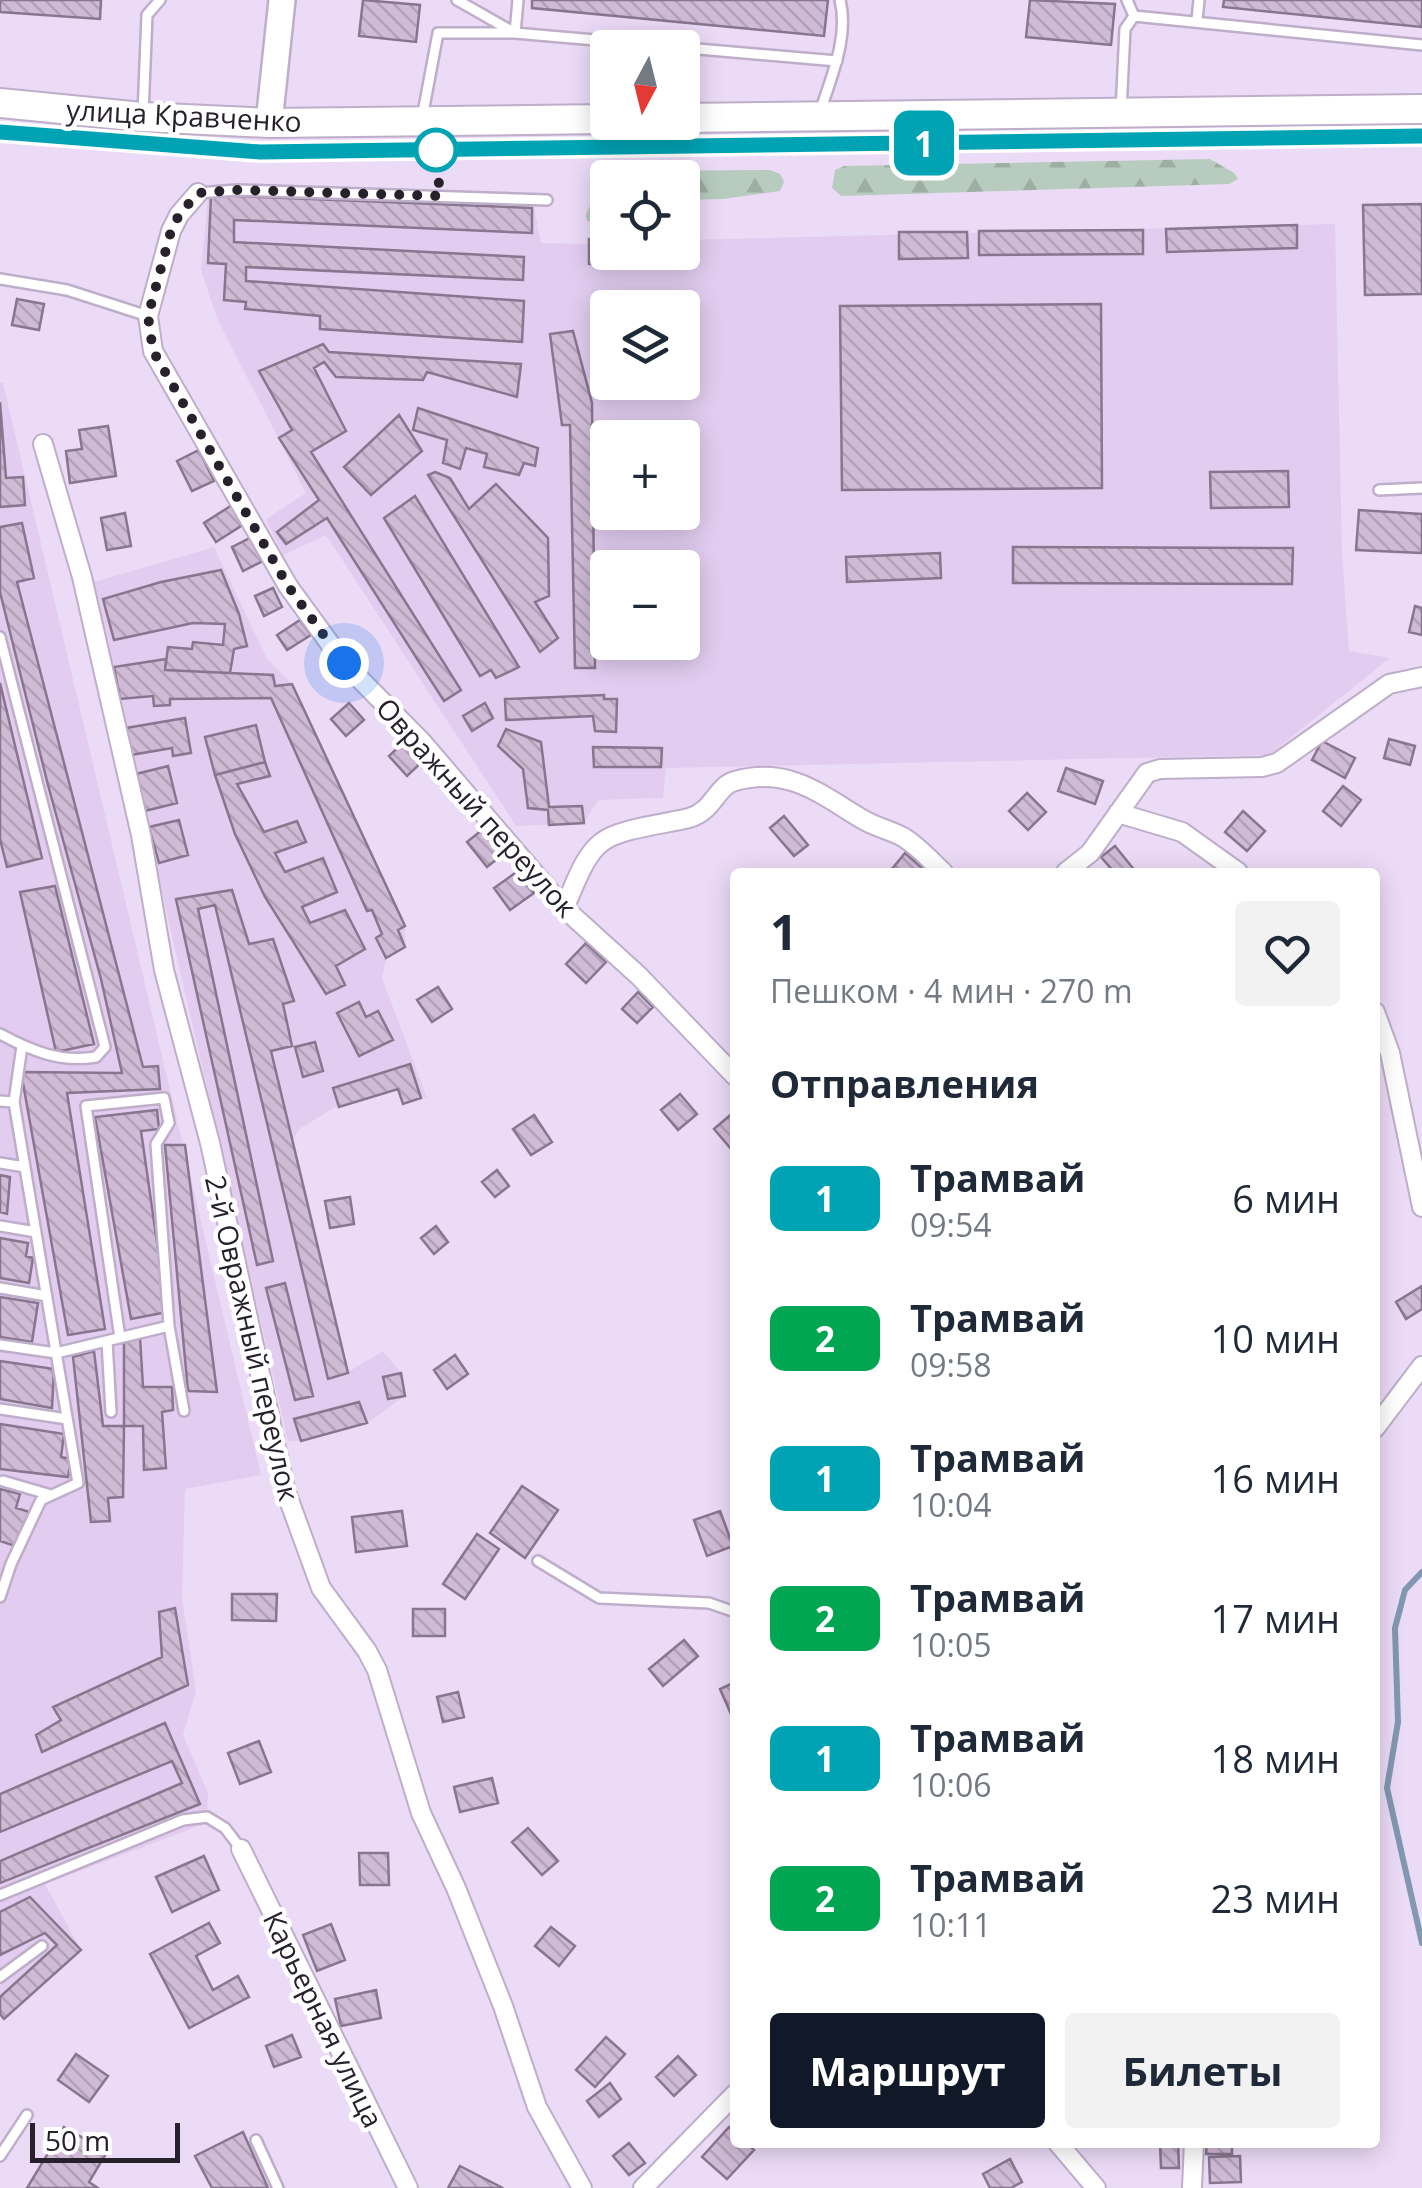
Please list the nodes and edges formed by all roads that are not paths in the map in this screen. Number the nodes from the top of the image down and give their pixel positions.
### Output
1 (160, 0) edge
2 (282, 0) edge
3 (456, 0) edge
4 (518, 0) edge
5 (840, 0) edge
6 (1128, 0) edge
7 (1199, 0) edge
8 (1134, 16) junction
9 (1197, 20) junction
10 (516, 33) junction
11 (1422, 44) edge
12 (837, 60) junction
13 (0, 104) edge
14 (1422, 109) edge
15 (1121, 114) junction
16 (142, 117) junction
17 (818, 117) junction
18 (700, 118) edge
19 (590, 119) edge
20 (269, 122) junction
21 (422, 122) junction
22 (198, 193) joint
23 (547, 200) dead end
24 (0, 279) edge
25 (148, 316) junction
26 (43, 444) dead end
27 (1422, 488) edge
28 (1379, 490) dead end
29 (0, 637) edge
30 (1422, 678) edge
31 (1118, 813) junction
32 (939, 868) edge
33 (1071, 868) edge
34 (1232, 868) edge
35 (564, 908) junction
36 (1380, 1029) edge
37 (0, 1034) edge
38 (22, 1046) junction
39 (730, 1071) edge
40 (0, 1101) edge
41 (14, 1102) junction
42 (0, 1163) edge
43 (25, 1167) junction
44 (1422, 1207) edge
45 (0, 1226) edge
46 (36, 1232) junction
47 (0, 1288) edge
48 (47, 1296) junction
49 (170, 1326) junction
50 (120, 1338) junction
51 (107, 1341) junction
52 (0, 1344) edge
53 (56, 1353) junction
54 (1422, 1366) edge
55 (0, 1409) edge
56 (184, 1411) dead end
57 (111, 1412) dead end
58 (67, 1419) junction
59 (1380, 1421) edge
60 (4, 1481) dead end
61 (51, 1495) junction
62 (0, 1554) edge
63 (538, 1562) dead end
64 (11, 1564) junction
65 (0, 1597) edge
66 (730, 1610) edge
67 (240, 1850) joint
68 (0, 1895) edge
69 (42, 1946) dead end
70 (0, 1976) edge
71 (730, 2099) edge
72 (27, 2115) dead end
73 (256, 2140) dead end
74 (1062, 2148) edge
75 (1194, 2148) edge
76 (0, 2156) edge
77 (278, 2188) edge
78 (408, 2188) edge
79 (582, 2188) edge
80 (642, 2188) edge
81 (1096, 2188) edge
82 (1192, 2188) edge

1 - 16 lane
2 - 20 main road
3 - 10 lane
4 - 10 lane
5 - 12 lane
6 - 8 lane
7 - 9 lane
8 - 9 lane
8 - 15 lane
9 - 11 lane
10 - 12 lane
10 - 21 lane
12 - 17 lane
13 - 16 main road, улица Кравченко
14 - 15 main road
15 - 17 main road
16 - 20 main road, улица Кравченко
17 - 18 main road
19 - 21 main road, улица Кравченко
20 - 21 main road, улица Кравченко
22 - 23 lane
22 - 25 street, Овражный переулок
24 - 25 lane
25 - 35 street, Овражный переулок
26 - 79 street, 2-й Овражный переулок
27 - 28 lane
29 - 38 lane
30 - 31 street
31 - 33 street
31 - 34 street
32 - 35 street
35 - 39 street, Овражный переулок
36 - 44 street
37 - 38 lane
38 - 41 lane
40 - 41 lane
41 - 43 lane
42 - 43 lane
43 - 46 lane
45 - 46 lane
46 - 48 lane
47 - 48 lane
48 - 53 lane
49 - 50 lane
49 - 50 lane
49 - 56 lane
50 - 51 lane
51 - 53 lane
51 - 57 lane
52 - 53 lane
53 - 58 lane
54 - 59 street
55 - 58 lane
58 - 61 lane
60 - 61 lane
61 - 64 lane
62 - 64 lane
63 - 66 lane
64 - 65 lane
67 - 68 lane
67 - 78 street, Карьерная улица
69 - 70 lane
71 - 80 street
72 - 76 lane
73 - 77 lane
74 - 81 street
75 - 82 street

